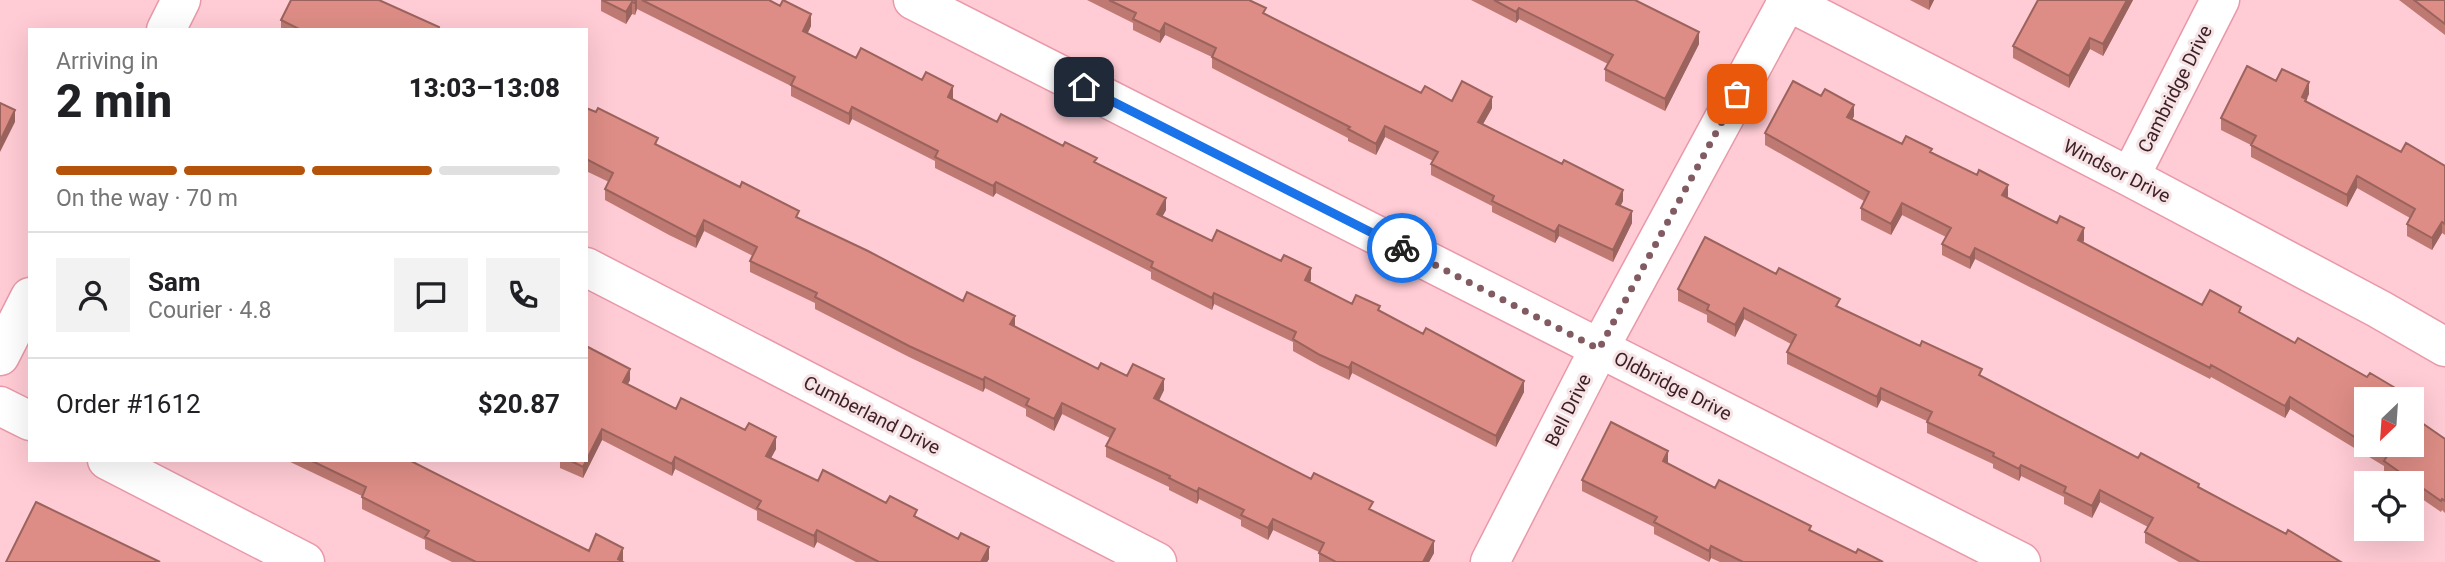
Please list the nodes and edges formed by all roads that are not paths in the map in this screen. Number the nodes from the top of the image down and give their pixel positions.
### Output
1 (181, 0) edge
2 (913, 0) edge
3 (1787, 0) edge
4 (2220, 0) edge
5 (167, 28) edge
6 (2130, 177) junction
7 (588, 268) edge
8 (28, 301) edge
9 (2445, 347) edge
10 (1599, 349) junction
11 (0, 356) edge
12 (0, 406) edge
13 (28, 420) edge
14 (111, 462) edge
15 (306, 562) edge
16 (1157, 562) edge
17 (1490, 562) edge
18 (2021, 562) edge

1 - 5 street
2 - 10 street, Oldbridge Drive
3 - 6 street, Windsor Drive
3 - 10 street, Bell Drive
4 - 6 street, Cambridge Drive
6 - 9 street, Windsor Drive
7 - 16 street, Cumberland Drive
8 - 11 street
10 - 17 street, Bell Drive
10 - 18 street, Oldbridge Drive
12 - 13 street
14 - 15 street

